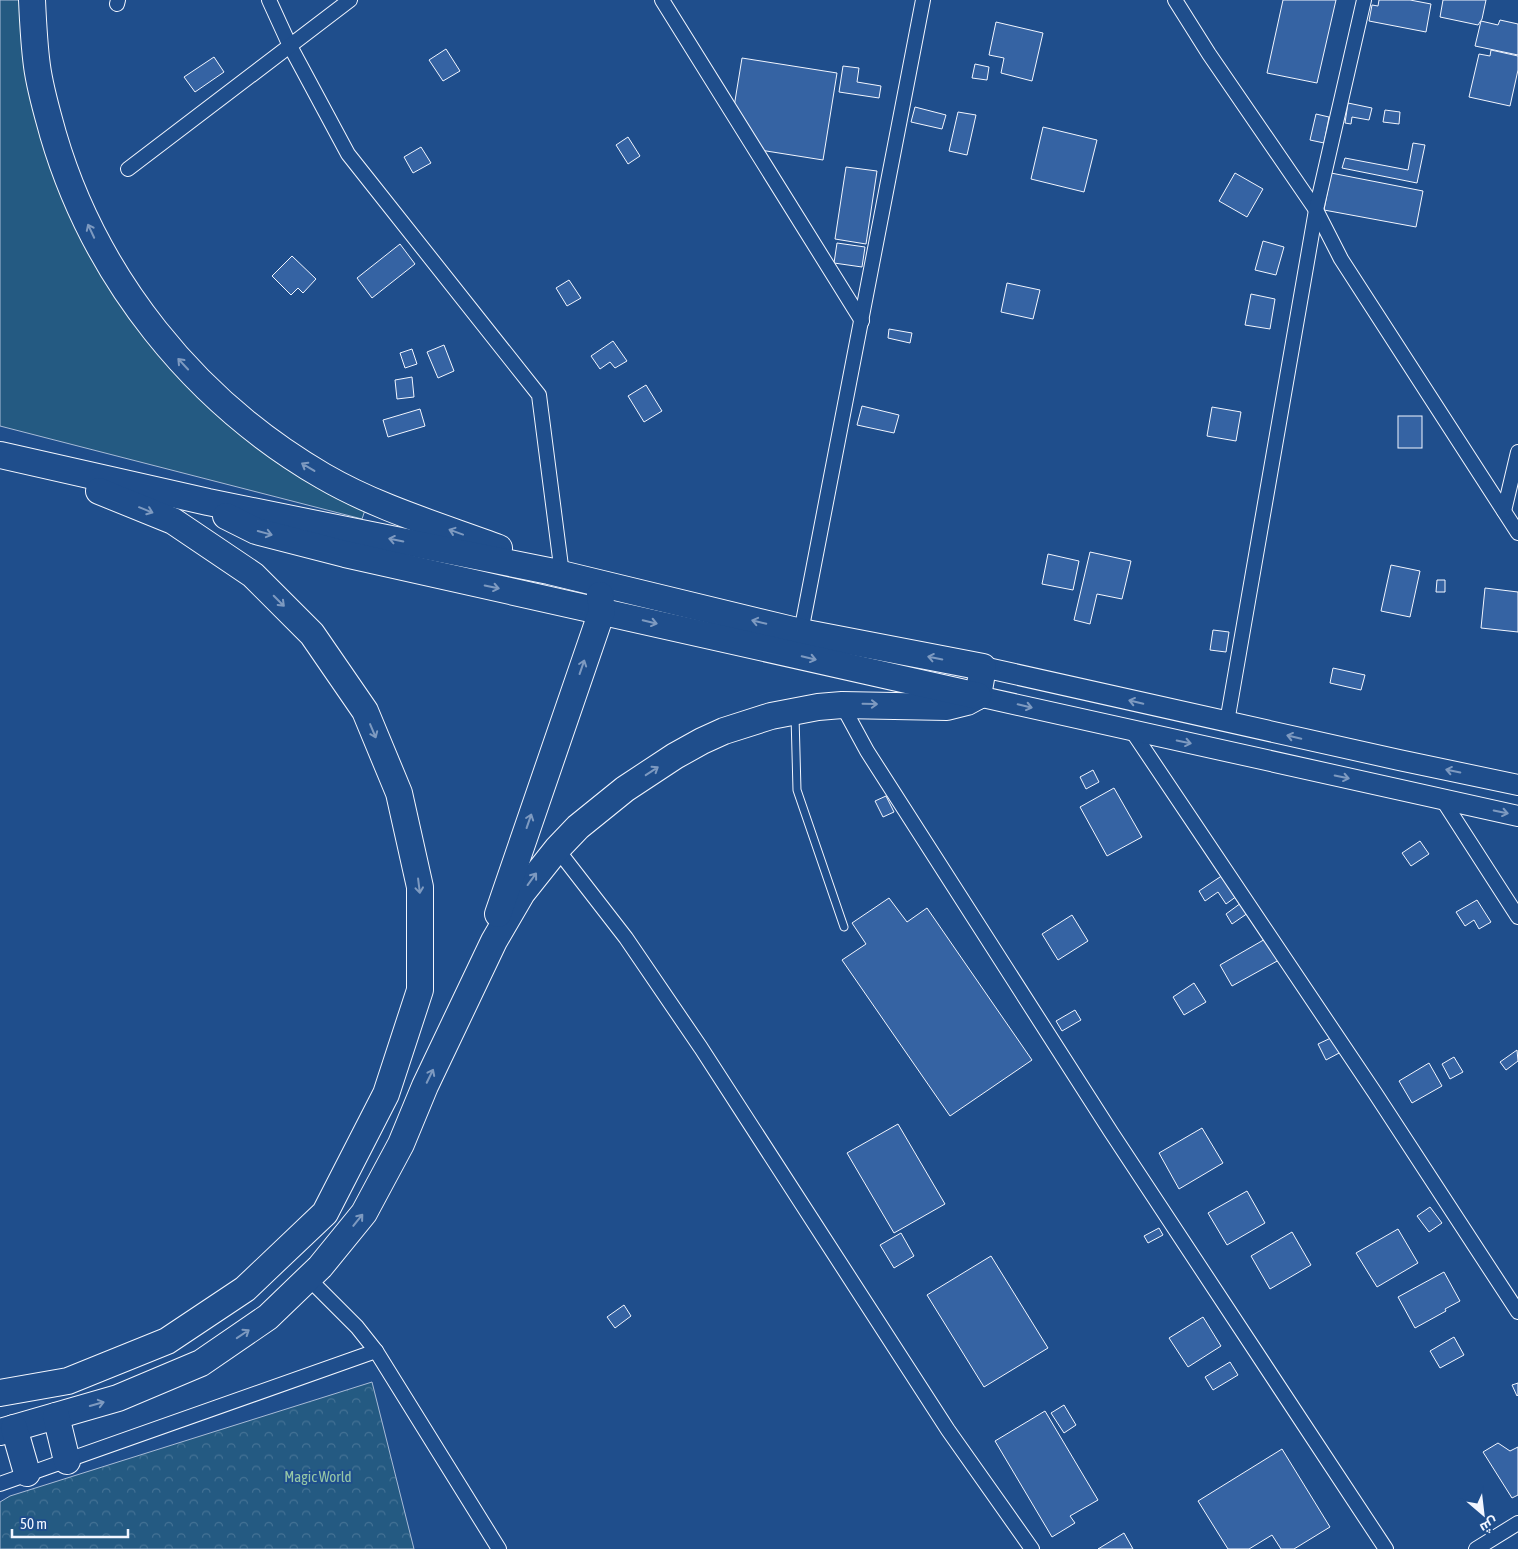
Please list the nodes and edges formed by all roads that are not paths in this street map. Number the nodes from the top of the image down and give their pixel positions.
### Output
1 (32, 0) edge
2 (269, 0) edge
3 (350, 0) edge
4 (662, 0) edge
5 (923, 0) edge
6 (1175, 0) edge
7 (1364, 0) edge
8 (290, 46) junction
9 (128, 169) dead end
10 (1316, 210) junction
11 (862, 321) junction
12 (1518, 452) edge
13 (0, 455) edge
14 (36, 464) junction
15 (208, 502) junction
16 (1504, 511) junction
17 (1518, 533) edge
18 (556, 573) junction
19 (588, 580) junction
20 (602, 611) junction
21 (801, 632) junction
22 (983, 667) junction
23 (978, 696) junction
24 (842, 705) junction
25 (794, 710) junction
26 (1227, 722) junction
27 (1132, 731) junction
28 (1518, 785) edge
29 (1442, 799) junction
30 (1518, 816) edge
31 (557, 849) junction
32 (1518, 917) edge
33 (844, 927) dead end
34 (475, 983) junction
35 (308, 1278) junction
36 (1518, 1312) edge
37 (376, 1351) junction
38 (0, 1393) edge
39 (56, 1416) junction
40 (7, 1430) edge
41 (67, 1461) junction
42 (27, 1474) junction
43 (0, 1484) edge
44 (1518, 1523) edge
45 (1381, 1547) edge
46 (499, 1549) edge
47 (1032, 1549) edge
48 (1476, 1549) edge

18 -> 1 highway
2 - 8 street
3 - 8 street
4 - 11 street
5 - 11 street
6 - 10 street
7 - 10 street
8 - 9 street
8 - 18 street
10 - 16 street
10 - 26 street
11 - 21 street
12 - 16 street
13 - 14 highway
14 - 15 highway
14 -> 38 highway
18 -> 15 highway
15 -> 20 highway
16 - 17 street
18 - 19 highway
19 - 20 highway
21 -> 19 highway
20 -> 23 highway
34 -> 20 highway
22 -> 21 highway
22 - 23 highway
26 -> 22 main road
24 -> 23 highway
23 -> 27 main road
24 - 25 highway
24 - 45 street
31 -> 25 highway
25 - 33 lane
28 -> 26 main road
27 -> 29 main road
27 - 36 street
29 -> 30 main road
29 - 32 street
34 -> 31 highway
31 - 47 street
35 -> 34 highway
35 - 37 street
39 -> 35 highway
37 - 41 street
37 - 46 street
39 - 40 highway
39 - 41 highway
40 - 42 highway
41 - 42 street
42 - 43 street
44 - 48 street

